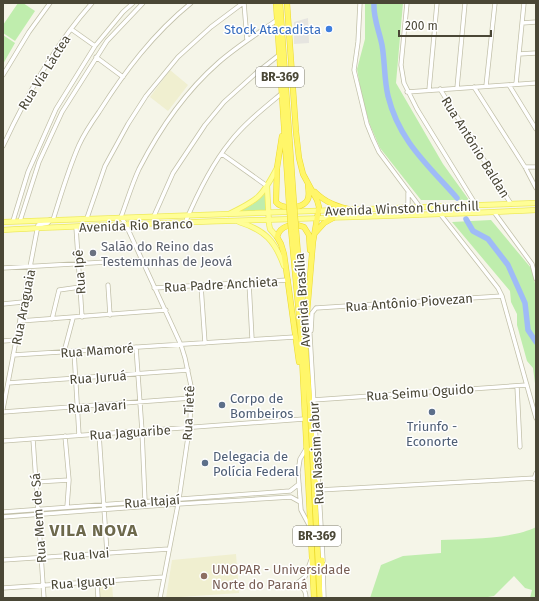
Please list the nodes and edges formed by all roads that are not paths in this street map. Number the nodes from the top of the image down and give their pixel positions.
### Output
1 (50, 3) edge
2 (92, 3) edge
3 (133, 3) edge
4 (143, 3) edge
5 (191, 3) edge
6 (244, 3) edge
7 (276, 3) edge
8 (280, 3) edge
9 (287, 3) edge
10 (360, 3) edge
11 (407, 3) edge
12 (437, 3) edge
13 (466, 3) edge
14 (495, 3) edge
15 (524, 3) edge
16 (277, 20) junction
17 (536, 22) edge
18 (522, 23) junction
19 (71, 29) junction
20 (102, 37) junction
21 (247, 40) junction
22 (107, 41) junction
23 (95, 46) junction
24 (536, 53) edge
25 (519, 54) junction
26 (279, 55) junction
27 (96, 57) junction
28 (85, 61) junction
29 (91, 66) junction
30 (292, 71) junction
31 (3, 75) edge
32 (123, 76) junction
33 (536, 83) edge
34 (516, 84) junction
35 (509, 85) junction
36 (486, 86) junction
37 (474, 87) junction
38 (457, 88) junction
39 (440, 89) junction
40 (429, 90) junction
41 (407, 92) junction
42 (281, 94) junction
43 (287, 102) junction
44 (56, 109) junction
45 (62, 112) junction
46 (283, 126) junction
47 (536, 129) edge
48 (3, 146) edge
49 (222, 154) junction
50 (33, 159) junction
51 (39, 162) junction
52 (525, 167) junction
53 (536, 167) edge
54 (277, 168) junction
55 (307, 182) junction
56 (267, 186) junction
57 (310, 187) junction
58 (536, 188) edge
59 (408, 192) junction
60 (536, 203) edge
61 (292, 204) junction
62 (511, 204) junction
63 (476, 205) junction
64 (420, 207) junction
65 (402, 208) junction
66 (353, 210) junction
67 (536, 210) edge
68 (319, 211) junction
69 (494, 212) junction
70 (268, 213) junction
71 (228, 214) junction
72 (441, 215) junction
73 (154, 216) junction
74 (188, 216) junction
75 (120, 217) junction
76 (87, 218) junction
77 (318, 218) junction
78 (333, 218) junction
79 (52, 220) junction
80 (268, 220) junction
81 (13, 221) junction
82 (20, 221) junction
83 (234, 221) junction
84 (3, 222) edge
85 (185, 223) junction
86 (126, 225) junction
87 (76, 227) junction
88 (38, 228) junction
89 (294, 229) junction
90 (3, 230) edge
91 (314, 234) junction
92 (277, 237) junction
93 (142, 260) junction
94 (78, 263) junction
95 (534, 264) edge
96 (312, 265) junction
97 (30, 267) junction
98 (3, 268) edge
99 (288, 279) junction
100 (536, 279) edge
101 (249, 283) junction
102 (108, 285) dead end
103 (200, 286) junction
104 (80, 288) junction
105 (154, 288) junction
106 (502, 296) junction
107 (24, 302) junction
108 (309, 302) junction
109 (3, 304) edge
110 (316, 308) junction
111 (166, 310) junction
112 (110, 315) junction
113 (82, 317) junction
114 (72, 318) junction
115 (52, 319) junction
116 (20, 321) junction
117 (307, 336) junction
118 (295, 337) junction
119 (252, 339) junction
120 (16, 340) junction
121 (3, 341) edge
122 (205, 343) junction
123 (181, 345) junction
124 (136, 347) junction
125 (74, 351) junction
126 (64, 352) junction
127 (13, 355) junction
128 (188, 370) junction
129 (138, 374) junction
130 (76, 379) junction
131 (8, 383) junction
132 (527, 385) junction
133 (517, 386) junction
134 (303, 393) junction
135 (191, 398) junction
136 (313, 400) junction
137 (139, 402) junction
138 (77, 407) junction
139 (3, 409) edge
140 (3, 412) edge
141 (536, 418) edge
142 (304, 419) junction
143 (190, 427) junction
144 (142, 431) junction
145 (99, 434) junction
146 (65, 436) junction
147 (79, 436) junction
148 (32, 439) junction
149 (3, 441) edge
150 (520, 447) dead end
151 (306, 448) junction
152 (536, 472) edge
153 (313, 474) junction
154 (535, 479) edge
155 (68, 480) junction
156 (36, 482) junction
157 (299, 484) junction
158 (319, 490) junction
159 (290, 491) junction
160 (291, 497) junction
161 (179, 499) junction
162 (145, 501) junction
163 (300, 502) junction
164 (104, 504) junction
165 (178, 504) junction
166 (68, 507) junction
167 (38, 509) junction
168 (104, 510) junction
169 (3, 512) edge
170 (38, 515) junction
171 (3, 517) edge
172 (310, 526) junction
173 (169, 549) junction
174 (107, 553) junction
175 (312, 556) junction
176 (41, 558) junction
177 (3, 560) edge
178 (322, 560) junction
179 (164, 577) junction
180 (97, 581) junction
181 (291, 584) dead end
182 (296, 584) junction
183 (43, 585) junction
184 (320, 586) junction
185 (3, 588) edge
186 (306, 596) edge
187 (44, 598) edge
188 (98, 598) edge
189 (160, 598) edge
190 (314, 598) edge
191 (320, 598) edge
192 (324, 598) edge

1 - 31 street
2 - 19 street, Rua Via Láctea
3 - 20 street
4 - 22 street
5 - 32 street
6 - 21 street
6 - 76 street
7 - 16 highway, Avenida Brasília / BR-369
8 - 43 highway, Avenida Brasília / BR-369
9 - 30 highway
10 - 59 street
11 - 41 street
12 - 40 street
13 - 38 street
14 - 36 street
15 - 18 street
16 - 21 street
16 - 26 highway, Avenida Brasília / BR-369
17 - 18 street
18 - 25 street
19 - 23 street
19 - 48 street, Rua Via Láctea
20 - 22 street
20 - 23 street
21 - 75 street
22 - 27 street
23 - 28 street
24 - 25 street
25 - 34 street
26 - 42 highway, Avenida Brasília / BR-369
26 - 73 street
27 - 29 street
27 - 32 street
28 - 29 street
28 - 44 street
29 - 45 street
30 - 43 highway
30 - 55 highway
32 - 79 street
33 - 34 street
34 - 35 street
35 - 36 street
35 - 47 street
36 - 37 street
37 - 38 street
37 - 52 street
38 - 39 street
39 - 40 street
39 - 62 street, Rua Antônio Baldan
40 - 41 street
41 - 63 street
42 - 46 highway, Avenida Brasília / BR-369
42 - 49 street
43 - 61 highway, Avenida Brasília / BR-369
44 - 45 street
44 - 50 street
45 - 51 street
46 - 54 highway
46 - 61 highway, Avenida Brasília / BR-369
49 - 56 street
49 - 74 street
50 - 51 street
50 - 81 street
51 - 82 street
52 - 53 street
52 - 58 street
54 - 55 highway
54 - 56 main road
55 - 57 highway
56 - 70 main road
56 - 71 main road
57 - 66 highway
57 - 68 highway
59 - 64 street
59 - 65 street
60 - 62 main road, Avenida Winston Churchill
61 - 89 highway, Avenida Brasília / BR-369, bridge
62 - 63 main road, Avenida Winston Churchill
63 - 64 main road, Avenida Winston Churchill
64 - 65 main road, Avenida Winston Churchill
65 - 66 main road, Avenida Winston Churchill
66 - 68 main road, Avenida Winston Churchill
67 - 69 main road, Avenida Winston Churchill
68 - 70 main road, Avenida Winston Churchill
68 - 77 highway
69 - 72 main road, Avenida Winston Churchill
69 - 95 street
70 - 71 main road, Avenida Rio Branco
70 - 80 main road
71 - 74 main road, Avenida Rio Branco
72 - 78 main road, Avenida Winston Churchill
72 - 106 street
73 - 74 main road, Avenida Rio Branco
73 - 75 main road, Avenida Rio Branco
74 - 85 street
75 - 76 main road, Avenida Rio Branco
75 - 86 street, Rua Tietê
76 - 79 main road, Avenida Rio Branco
77 - 78 main road, Avenida Winston Churchill
77 - 80 main road, Avenida Winston Churchill
77 - 91 highway
78 - 91 highway
79 - 82 main road, Avenida Rio Branco
79 - 88 street
80 - 83 main road, Avenida Rio Branco
80 - 92 main road
81 - 82 main road, Avenida Rio Branco
81 - 84 main road, Avenida Rio Branco
83 - 85 main road, Avenida Rio Branco
83 - 99 main road
85 - 86 main road, Avenida Rio Branco
86 - 87 main road, Avenida Rio Branco
86 - 93 street, Rua Tietê
87 - 88 main road, Avenida Rio Branco
87 - 94 street, Rua Ipê
88 - 90 main road, Avenida Rio Branco
88 - 97 street, Rua Araguaia
89 - 117 highway, Avenida Brasília / BR-369
89 - 134 highway, Avenida Brasília / BR-369
91 - 96 highway
92 - 96 highway
92 - 99 highway
93 - 94 street
93 - 105 street, Rua Tietê
94 - 97 street
94 - 104 street, Rua Ipê
95 - 100 street
96 - 108 highway
97 - 98 street
97 - 107 street, Rua Araguaia
99 - 101 street, Rua Padre Anchieta
99 - 118 highway
101 - 103 street, Rua Padre Anchieta
101 - 119 street
102 - 112 street
103 - 105 street, Rua Padre Anchieta
103 - 122 street
104 - 113 street, Rua Ipê
104 - 115 street
105 - 111 street, Rua Tietê
106 - 110 street, Rua Antônio Piovezan
106 - 132 street
107 - 109 street
107 - 116 street, Rua Araguaia
108 - 110 street
108 - 117 highway
110 - 117 street, Rua Nassim Jabur
111 - 112 street
111 - 123 street, Rua Tietê
112 - 113 street
113 - 114 street
114 - 115 street
114 - 126 street
115 - 116 street
116 - 120 street, Rua Araguaia
117 - 136 street, Rua Nassim Jabur
117 - 153 highway, Avenida Brasília / BR-369
118 - 119 street, Rua Mamoré
118 - 134 highway
119 - 122 street, Rua Mamoré
120 - 121 street
120 - 127 street, Rua Araguaia
122 - 123 street, Rua Mamoré
123 - 124 street, Rua Mamoré
123 - 128 street, Rua Tietê
124 - 125 street, Rua Mamoré
124 - 129 street
125 - 126 street, Rua Mamoré
125 - 130 street
126 - 127 street, Rua Mamoré
127 - 131 street, Rua Araguaia
128 - 129 street, Rua Juruá
128 - 135 street, Rua Tietê
129 - 130 street, Rua Juruá
129 - 137 street
130 - 131 street, Rua Juruá
130 - 138 street
131 - 139 street, Rua Araguaia
132 - 133 street, Rua Seimu Oguido
132 - 141 street
133 - 136 street, Rua Seimu Oguido
133 - 150 street
134 - 142 highway, Avenida Brasília / BR-369
135 - 137 street, Rua Javari
135 - 143 street, Rua Tietê
136 - 158 street, Rua Nassim Jabur
137 - 138 street, Rua Javari
137 - 144 street
138 - 140 street, Rua Javari
138 - 147 street
142 - 143 street, Rua Jaguaribe
142 - 151 highway, Avenida Brasília / BR-369
143 - 144 street, Rua Jaguaribe
143 - 161 street, Rua Tietê
144 - 145 street, Rua Jaguaribe
144 - 162 street
145 - 147 street, Rua Jaguaribe
145 - 164 street
146 - 147 street, Rua Jaguaribe
146 - 148 street, Rua Jaguaribe
146 - 155 street
148 - 149 street, Rua Jaguaribe
148 - 156 street, Rua Mem de Sá
151 - 157 street
151 - 172 highway, Avenida Brasília / BR-369
152 - 154 street
153 - 158 highway
153 - 184 highway, Avenida Brasília / BR-369
154 - 158 street
155 - 156 street
155 - 166 street
156 - 167 street, Rua Mem de Sá
157 - 159 street
157 - 163 street
158 - 178 street, Rua Nassim Jabur
159 - 160 street
159 - 161 street, Rua Itajaí
160 - 163 street
160 - 165 street, Rua Itajaí
161 - 162 street, Rua Itajaí
161 - 165 street, Rua Tietê
162 - 164 street, Rua Itajaí
163 - 172 street
164 - 166 street, Rua Itajaí
164 - 168 street
165 - 168 street, Rua Itajaí
165 - 173 street, Rua Tietê
166 - 167 street, Rua Itajaí
167 - 169 street, Rua Itajaí
167 - 170 street, Rua Mem de Sá
168 - 170 street, Rua Itajaí
168 - 174 street
170 - 171 street, Rua Itajaí
170 - 176 street, Rua Mem de Sá
172 - 175 highway, Avenida Brasília / BR-369
173 - 174 street, Rua Ivai
173 - 179 street, Rua Tietê
174 - 176 street, Rua Ivai
175 - 182 street
175 - 190 highway, Avenida Brasília / BR-369
176 - 177 street, Rua Ivai
176 - 183 street, Rua Mem de Sá
178 - 184 highway
178 - 192 street, Rua Nassim Jabur
179 - 180 street, Rua Iguaçu
179 - 189 street, Rua Tietê
180 - 183 street, Rua Iguaçu
180 - 188 street
181 - 182 street
182 - 186 street
183 - 185 street, Rua Iguaçu
183 - 187 street, Rua Mem de Sá
184 - 191 highway, Avenida Brasília / BR-369

